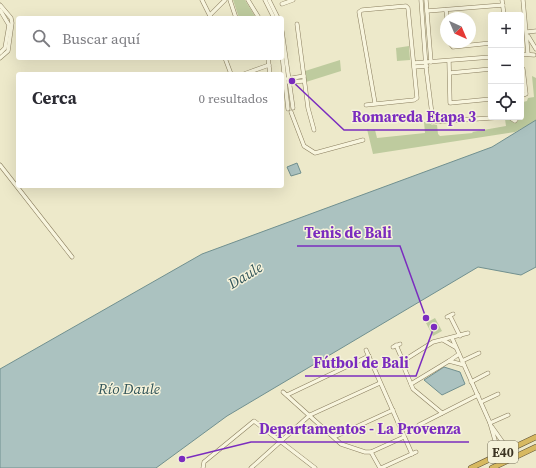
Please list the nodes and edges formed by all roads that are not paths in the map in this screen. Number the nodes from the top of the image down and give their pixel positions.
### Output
1 (202, 0) edge
2 (225, 0) edge
3 (230, 0) edge
4 (249, 0) edge
5 (265, 0) edge
6 (269, 0) edge
7 (293, 0) edge
8 (421, 0) edge
9 (426, 0) edge
10 (524, 0) edge
11 (502, 2) edge
12 (0, 4) edge
13 (282, 4) dead end
14 (0, 10) edge
15 (446, 10) joint
16 (427, 12) junction
17 (504, 12) edge
18 (210, 16) edge
19 (235, 16) edge
20 (258, 16) edge
21 (273, 16) edge
22 (277, 16) edge
23 (297, 24) dead end
24 (536, 31) edge
25 (527, 34) junction
26 (488, 43) edge
27 (476, 45) edge
28 (284, 51) edge
29 (0, 53) edge
30 (534, 53) edge
31 (524, 54) edge
32 (488, 57) edge
33 (0, 58) edge
34 (226, 60) edge
35 (268, 60) edge
36 (283, 60) edge
37 (449, 61) junction
38 (431, 62) junction
39 (414, 65) junction
40 (426, 65) junction
41 (269, 66) junction
42 (488, 69) edge
43 (230, 72) edge
44 (250, 72) edge
45 (270, 72) edge
46 (450, 73) junction
47 (524, 77) edge
48 (304, 78) junction
49 (287, 81) junction
50 (524, 95) edge
51 (488, 99) edge
52 (374, 103) junction
53 (366, 105) dead end
54 (488, 118) edge
55 (314, 130) dead end
56 (363, 140) dead end
57 (0, 165) edge
58 (16, 185) edge
59 (18, 188) edge
60 (72, 257) dead end
61 (450, 316) dead end
62 (468, 333) dead end
63 (460, 336) junction
64 (452, 338) junction
65 (443, 340) junction
66 (396, 345) dead end
67 (455, 347) junction
68 (366, 350) dead end
69 (478, 353) dead end
70 (459, 354) junction
71 (369, 356) junction
72 (403, 361) junction
73 (449, 361) junction
74 (463, 363) junction
75 (488, 373) dead end
76 (471, 382) junction
77 (380, 383) junction
78 (411, 384) junction
79 (283, 392) dead end
80 (498, 394) dead end
81 (287, 395) junction
82 (478, 396) junction
83 (481, 402) junction
84 (393, 410) junction
85 (442, 413) junction
86 (310, 415) junction
87 (508, 415) dead end
88 (419, 425) dead end
89 (491, 425) junction
90 (334, 437) junction
91 (404, 437) junction
92 (536, 437) edge
93 (282, 442) junction
94 (536, 447) edge
95 (512, 449) junction
96 (371, 452) junction
97 (499, 454) junction
98 (203, 468) edge
99 (251, 468) edge
100 (315, 468) edge
101 (381, 468) edge
102 (471, 468) edge
103 (492, 468) edge

1 - 18 street
2 - 18 street
3 - 19 street
4 - 20 street
5 - 21 street
6 - 22 street
7 - 13 street
8 - 40 street
9 - 16 street
10 - 25 street
11 - 15 street
11 - 17 street
12 - 33 street
14 - 29 street
15 - 16 street
16 - 38 street
23 - 48 street
24 - 25 street
25 - 30 street
25 - 30 street
26 - 27 street
28 - 49 street
30 - 31 street
32 - 37 street
34 - 43 street
35 - 41 street
36 - 49 street
37 - 38 street
37 - 46 street
38 - 40 street
39 - 40 street
39 - 52 street
39 - 52 street
40 - 54 street
41 - 44 street
41 - 45 street
42 - 46 street
46 - 51 street
47 - 50 street
48 - 49 street
48 - 55 street
49 - 56 street
52 - 53 street
57 - 58 street
59 - 60 street
61 - 63 street
62 - 63 street
63 - 64 street
64 - 65 street
64 - 67 street
65 - 67 street
65 - 72 street
66 - 72 street
67 - 70 street
68 - 71 street
69 - 74 street
70 - 73 street
70 - 74 street
71 - 77 street
71 - 81 street
72 - 78 street
73 - 74 street
73 - 78 street
74 - 76 street
75 - 76 street
76 - 82 street
77 - 84 street
77 - 86 street
78 - 85 street
79 - 81 street
80 - 83 street
81 - 86 street
82 - 83 street
82 - 85 street
83 - 89 street
84 - 90 street
84 - 91 street
85 - 88 street
86 - 90 street
86 - 93 street
87 - 89 street
89 - 95 street
89 - 97 street
90 - 96 street
91 - 96 street
91 - 101 street
92 - 95 highway, E40
93 - 98 street
93 - 99 street
93 - 100 street
94 - 103 highway, E40
95 - 97 highway, E40
96 - 101 street
97 - 102 highway, E40

